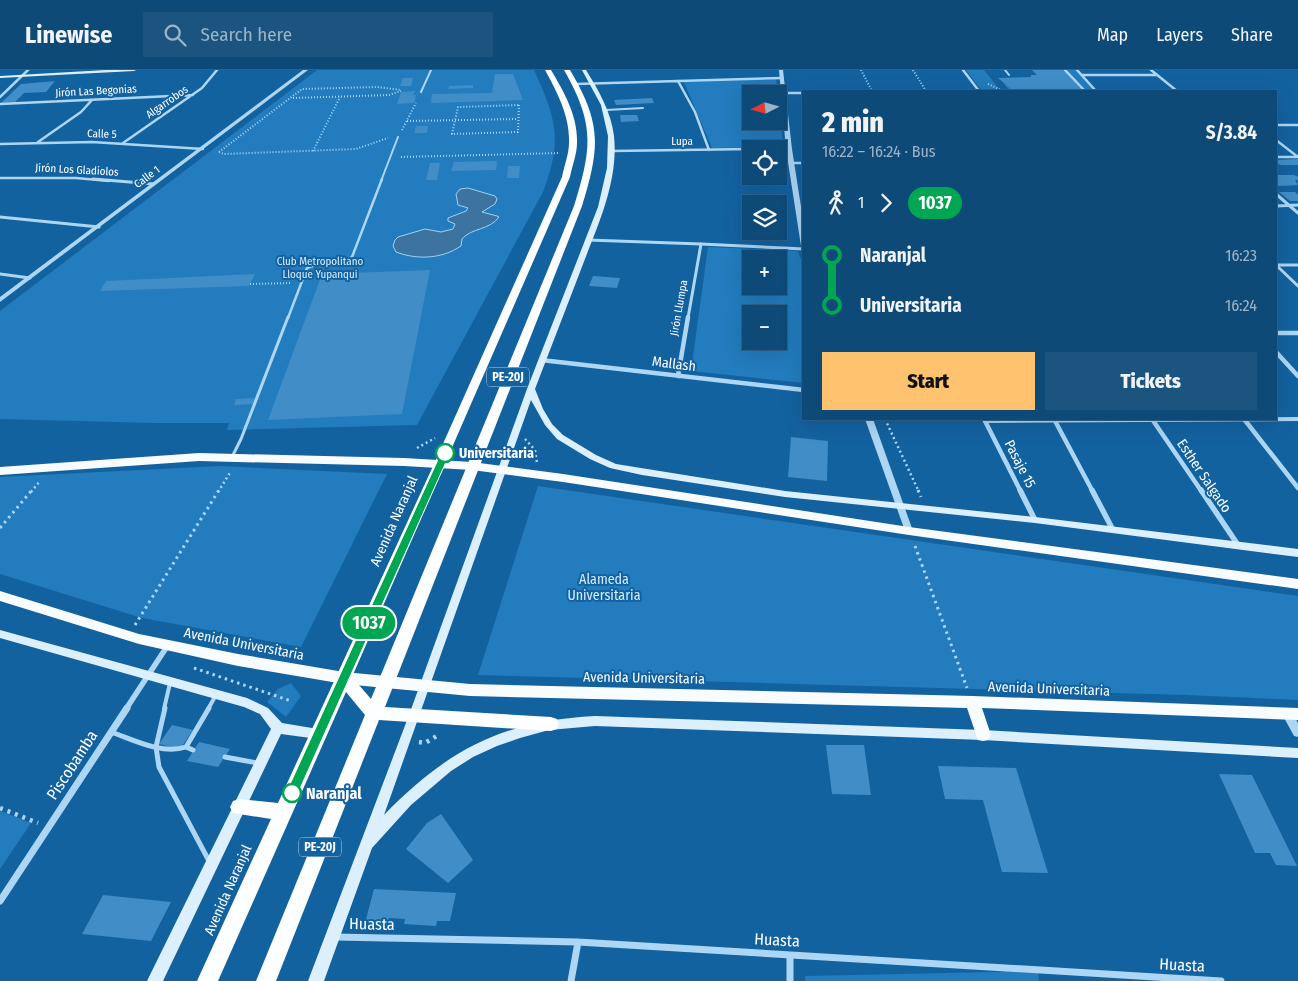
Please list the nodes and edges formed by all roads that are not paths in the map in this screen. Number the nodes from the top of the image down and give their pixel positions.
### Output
1 (28, 70) edge
2 (134, 70) edge
3 (217, 70) edge
4 (306, 70) edge
5 (432, 70) edge
6 (548, 70) edge
7 (567, 70) edge
8 (584, 70) edge
9 (781, 70) edge
10 (963, 70) edge
11 (1005, 70) edge
12 (1064, 70) edge
13 (1077, 70) edge
14 (1151, 70) edge
15 (1009, 75) dead end
16 (1082, 75) junction
17 (1157, 75) junction
18 (0, 76) edge
19 (22, 76) junction
20 (782, 78) junction
21 (678, 81) junction
22 (576, 84) junction
23 (593, 84) junction
24 (783, 85) edge
25 (978, 90) edge
26 (1084, 90) edge
27 (1095, 90) edge
28 (1176, 90) edge
29 (422, 92) dead end
30 (788, 93) edge
31 (802, 93) edge
32 (193, 95) junction
33 (0, 97) edge
34 (92, 100) junction
35 (0, 104) edge
36 (643, 108) dead end
37 (606, 110) junction
38 (1277, 125) edge
39 (1298, 125) edge
40 (787, 130) edge
41 (398, 137) road end
42 (1277, 141) edge
43 (38, 142) junction
44 (123, 143) junction
45 (0, 144) edge
46 (203, 149) junction
47 (742, 149) edge
48 (789, 149) joint
49 (709, 150) junction
50 (612, 151) junction
51 (1277, 157) edge
52 (1298, 157) edge
53 (792, 163) junction
54 (802, 163) edge
55 (0, 178) edge
56 (154, 184) junction
57 (1277, 195) edge
58 (1298, 205) edge
59 (1277, 206) edge
60 (1289, 206) junction
61 (1298, 213) edge
62 (0, 218) edge
63 (6, 218) junction
64 (0, 222) edge
65 (99, 227) junction
66 (802, 233) edge
67 (588, 240) junction
68 (701, 244) junction
69 (802, 247) edge
70 (1277, 265) edge
71 (1298, 265) edge
72 (1277, 266) edge
73 (0, 274) edge
74 (30, 278) junction
75 (1298, 286) edge
76 (0, 300) edge
77 (1277, 333) edge
78 (1298, 333) edge
79 (1277, 353) edge
80 (541, 360) junction
81 (678, 376) junction
82 (1298, 376) edge
83 (530, 389) junction
84 (802, 390) edge
85 (1277, 419) edge
86 (1298, 419) edge
87 (869, 420) edge
88 (984, 420) edge
89 (1054, 420) edge
90 (1153, 420) edge
91 (1245, 420) edge
92 (236, 457) junction
93 (440, 464) junction
94 (472, 466) junction
95 (501, 469) junction
96 (0, 471) edge
97 (1298, 488) edge
98 (900, 506) junction
99 (1035, 520) junction
100 (1113, 530) junction
101 (909, 531) junction
102 (1238, 546) junction
103 (1298, 553) edge
104 (1298, 584) edge
105 (0, 596) edge
106 (0, 634) edge
107 (168, 645) junction
108 (147, 676) junction
109 (344, 678) junction
110 (170, 682) junction
111 (386, 683) junction
112 (425, 687) junction
113 (216, 696) junction
114 (973, 702) junction
115 (373, 713) junction
116 (1292, 714) edge
117 (415, 715) junction
118 (551, 724) junction
119 (278, 728) junction
120 (111, 732) junction
121 (1298, 733) edge
122 (318, 734) junction
123 (983, 735) junction
124 (156, 747) junction
125 (186, 747) junction
126 (193, 750) dead end
127 (1298, 753) edge
128 (225, 756) dead end
129 (260, 764) junction
130 (239, 807) junction
131 (283, 812) junction
132 (367, 844) junction
133 (211, 864) junction
134 (0, 901) edge
135 (332, 937) junction
136 (578, 942) junction
137 (790, 955) junction
138 (1194, 980) edge
139 (155, 981) edge
140 (207, 981) edge
141 (266, 981) edge
142 (316, 981) edge
143 (571, 981) edge
144 (790, 981) edge
145 (1221, 981) edge

1 - 19 street
2 - 19 main road
3 - 32 street, Algarrobos
4 - 46 street, Calle 1
5 - 29 lane
6 - 93 highway, Avenida Naranjal / PE-20J
7 - 22 highway, PE-20J
8 - 23 main road
9 - 20 street
10 - 25 street
11 - 15 lane
12 - 26 street
13 - 16 street
14 - 17 street
16 - 17 street
16 - 27 street
17 - 28 street
18 - 19 main road
19 - 33 street
20 - 21 street
20 - 24 street
21 - 23 street
21 - 49 street
22 - 23 street
22 - 94 highway, PE-20J
23 - 37 main road
30 - 31 street
32 - 34 street, Jirón Las Begonias
32 - 44 street, Algarrobos
34 - 35 street, Jirón Las Begonias
34 - 43 street
36 - 37 lane
37 - 50 main road
38 - 39 street
40 - 48 street
41 - 92 lane
42 - 52 street
43 - 44 street, Calle 5
43 - 45 street, Calle 5
44 - 46 street, Calle 5
46 - 56 street, Calle 1
47 - 49 street, Lupa
48 - 53 street
49 - 50 street, Lupa
50 - 67 main road
51 - 52 street
53 - 54 street
53 - 66 street
55 - 56 street, Jirón Los Gladiolos
56 - 65 street, Calle 1
57 - 60 street
58 - 60 street
59 - 60 street
60 - 61 street
62 - 63 street
63 - 64 street
63 - 65 street
65 - 74 street, Calle 1
67 - 68 street
67 - 80 main road
68 - 69 street
68 - 81 street, Jirón Llumpa
70 - 71 street
72 - 75 street
73 - 74 street
74 - 76 street, Calle 1
77 - 78 street
79 - 82 street
80 - 81 street, Mallash
80 - 83 main road
81 - 84 street, Mallash
83 - 95 main road
83 - 98 main road
85 - 86 street
87 - 98 street
88 - 89 street
88 - 99 street, Pasaje 15
89 - 100 street
90 - 102 street, Esther Salgado
91 - 97 street
92 - 93 main road
92 - 96 main road
93 - 94 main road
93 - 109 highway, Avenida Naranjal / PE-20J
94 - 95 main road
94 - 111 highway, PE-20J
95 - 101 main road
95 - 112 main road
98 - 99 main road
98 - 101 street
99 - 100 main road
100 - 102 main road
101 - 104 main road
102 - 103 main road
105 - 107 main road, Avenida Universitaria
106 - 108 main road
107 - 108 street, Piscobamba
107 - 109 main road, Avenida Universitaria
108 - 110 main road
108 - 120 street, Piscobamba
109 - 111 main road, Avenida Universitaria
109 - 115 highway
109 - 122 highway, Avenida Naranjal / PE-20J
110 - 113 main road
110 - 124 lane
111 - 112 main road, Avenida Universitaria
111 - 115 highway, PE-20J
112 - 114 main road, Avenida Universitaria
112 - 117 main road
113 - 119 main road
113 - 125 lane
114 - 116 main road, Avenida Universitaria
114 - 123 main road
115 - 117 highway
115 - 141 highway, PE-20J
116 - 121 street
117 - 118 highway
117 - 132 main road
118 - 123 main road
118 - 132 main road
119 - 122 main road
119 - 129 main road, Avenida Naranjal
120 - 124 lane
120 - 134 street, Piscobamba
122 - 131 highway, Avenida Naranjal / PE-20J
123 - 127 main road
124 - 125 lane
124 - 133 lane
125 - 126 lane
128 - 129 lane
129 - 130 main road, Avenida Naranjal
130 - 131 highway
130 - 133 main road, Avenida Naranjal
131 - 140 highway, Avenida Naranjal / PE-20J
132 - 135 main road
133 - 139 main road, Avenida Naranjal
135 - 136 street, Huasta
135 - 142 main road
136 - 137 street, Huasta
136 - 143 street
137 - 138 street, Huasta
137 - 144 street
138 - 145 street, Huasta

